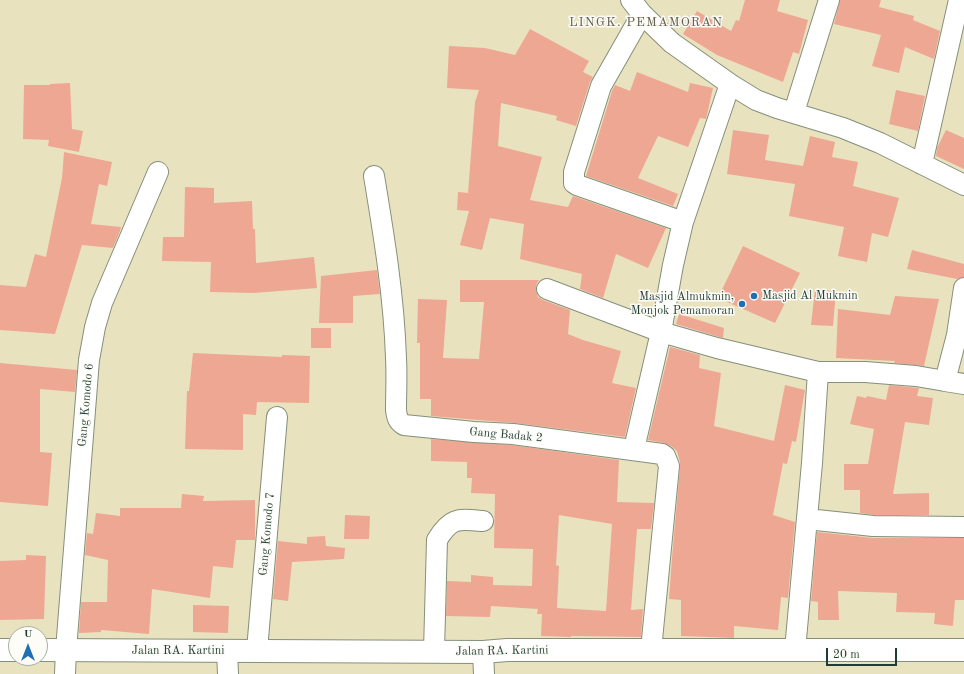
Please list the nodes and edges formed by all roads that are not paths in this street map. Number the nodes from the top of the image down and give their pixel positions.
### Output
1 (829, 0) edge
2 (959, 0) edge
3 (637, 7) edge
4 (730, 84) junction
5 (794, 112) junction
6 (922, 164) junction
7 (158, 172) dead end
8 (374, 176) dead end
9 (964, 185) edge
10 (683, 222) junction
11 (964, 288) edge
12 (547, 289) dead end
13 (661, 332) junction
14 (818, 372) junction
15 (955, 382) edge
16 (277, 418) dead end
17 (634, 449) junction
18 (807, 519) junction
19 (483, 520) dead end
20 (964, 527) edge
21 (48, 650) edge
22 (66, 650) junction
23 (257, 650) junction
24 (651, 650) junction
25 (794, 650) junction
26 (964, 650) edge
27 (227, 651) junction
28 (434, 651) junction
29 (483, 652) junction
30 (65, 674) edge
31 (228, 674) edge
32 (484, 674) edge

1 - 5 street
2 - 6 street
3 - 4 street
3 - 10 street
4 - 5 street
4 - 10 street
5 - 6 street
6 - 9 street
7 - 22 street, Gang Komodo 6
8 - 17 street, Gang Badak 2
10 - 13 street
11 - 15 street
12 - 13 street
13 - 14 street
13 - 17 street
14 - 15 street
14 - 18 street
16 - 23 street, Gang Komodo 7
17 - 24 street, Gang Badak 2
18 - 20 street
18 - 25 street
19 - 28 street
21 - 22 street, Jalan RA. Kartini
22 - 27 street, Jalan RA. Kartini
22 - 30 street, Gang Komodo 6
23 - 27 street, Jalan RA. Kartini
23 - 28 street, Jalan RA. Kartini
24 - 25 street, Jalan RA. Kartini
24 - 29 street, Jalan RA. Kartini
25 - 26 street, Jalan RA. Kartini
27 - 31 street
28 - 29 street, Jalan RA. Kartini
29 - 32 street

